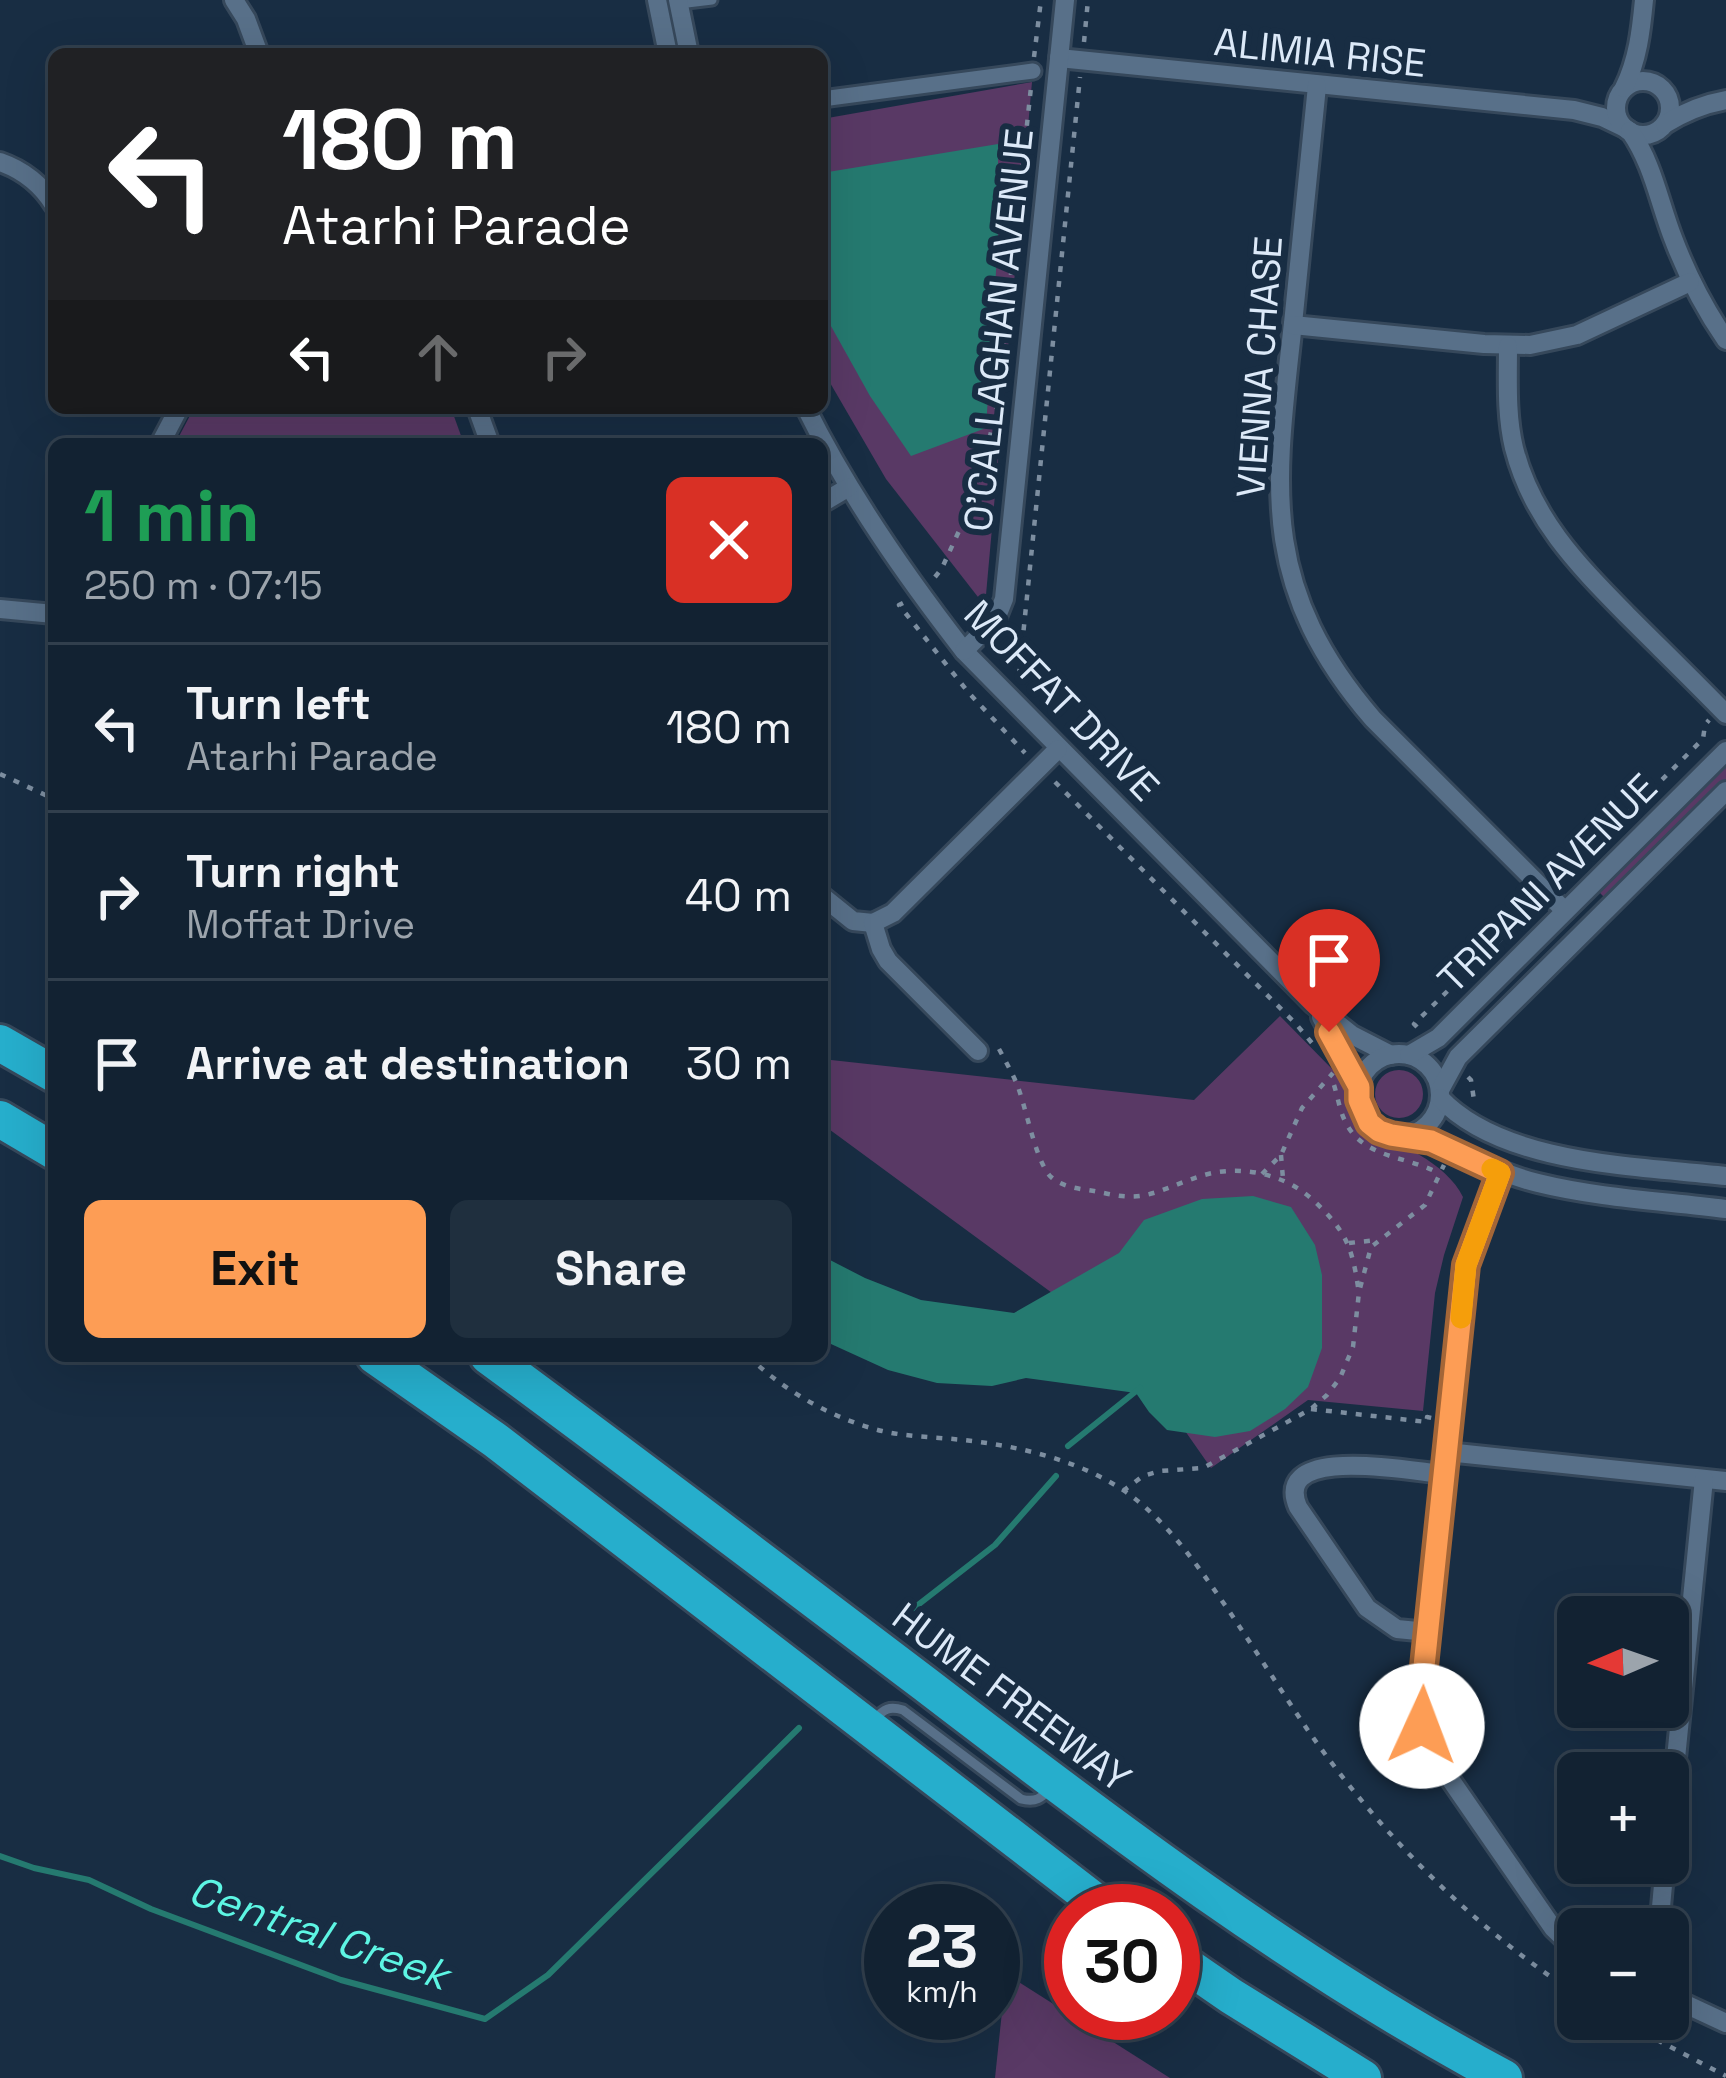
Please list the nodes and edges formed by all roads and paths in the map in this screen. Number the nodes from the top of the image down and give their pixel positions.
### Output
1 (657, 0) edge
2 (712, 0) edge
3 (1041, 0) edge
4 (1065, 0) edge
5 (1088, 0) edge
6 (1644, 0) edge
7 (241, 2) edge
8 (678, 2) edge
9 (1640, 40) junction
10 (257, 48) edge
11 (667, 48) edge
12 (688, 48) edge
13 (1059, 58) junction
14 (1082, 61) junction
15 (1033, 71) junction
16 (1317, 86) junction
17 (1660, 87) junction
18 (1623, 90) junction
19 (828, 98) edge
20 (1717, 102) edge
21 (1574, 110) junction
22 (1664, 125) junction
23 (1629, 130) junction
24 (0, 162) edge
25 (1653, 174) junction
26 (48, 199) edge
27 (1690, 282) junction
28 (1293, 325) junction
29 (1726, 340) edge
30 (1508, 346) junction
31 (828, 448) edge
32 (849, 487) junction
33 (828, 499) edge
34 (918, 592) junction
35 (0, 609) edge
36 (48, 613) edge
37 (964, 652) junction
38 (1019, 675) dead end
39 (1726, 714) edge
40 (1058, 749) junction
41 (1726, 751) edge
42 (1040, 767) junction
43 (0, 774) edge
44 (1726, 791) edge
45 (48, 796) edge
46 (828, 901) edge
47 (1564, 911) junction
48 (873, 923) junction
49 (1312, 1004) junction
50 (0, 1043) edge
51 (1314, 1046) dead end
52 (988, 1049) joint
53 (1400, 1055) junction
54 (1346, 1060) junction
55 (1322, 1061) dead end
56 (48, 1071) edge
57 (1330, 1076) junction
58 (1359, 1087) junction
59 (1440, 1094) junction
60 (0, 1119) edge
61 (1405, 1136) junction
62 (48, 1147) edge
63 (1281, 1155) junction
64 (1500, 1173) junction
65 (1262, 1174) junction
66 (1440, 1174) dead end
67 (1726, 1176) edge
68 (1284, 1180) junction
69 (1726, 1209) edge
70 (1378, 1240) dead end
71 (1349, 1243) junction
72 (1359, 1292) dead end
73 (384, 1362) edge
74 (496, 1362) edge
75 (756, 1362) edge
76 (1311, 1409) dead end
77 (1450, 1420) junction
78 (1447, 1452) junction
79 (1444, 1474) junction
80 (1704, 1479) junction
81 (1726, 1481) edge
82 (1427, 1632) junction
83 (867, 1728) junction
84 (1677, 1752) edge
85 (1055, 1784) junction
86 (1072, 1884) edge
87 (1557, 1933) edge
88 (1200, 1974) edge
89 (1557, 1979) edge
90 (1689, 2006) edge
91 (1726, 2023) edge
92 (1657, 2040) edge
93 (1726, 2076) edge
94 (1363, 2078) edge
95 (1504, 2078) edge

1 - 11 street
2 - 8 lane
3 - 15 path
4 - 13 street, O'CALLAGHAN AVENUE
5 - 14 path
6 - 9 street
7 - 10 street
8 - 12 street
9 - 17 street
9 - 18 street
13 - 14 street, ALIMIA RISE
13 - 37 street, O'CALLAGHAN AVENUE
14 - 16 street, ALIMIA RISE
14 - 38 path
15 - 19 street
15 - 34 path
16 - 21 street, ALIMIA RISE
16 - 28 street, VIENNA CHASE
17 - 18 street
17 - 20 street
17 - 22 street
18 - 21 street, ALIMIA RISE
18 - 23 street
20 - 22 street
21 - 23 street, ALIMIA RISE
22 - 23 street
22 - 25 street
23 - 25 street
24 - 26 street
25 - 27 street
27 - 29 street
27 - 30 street
28 - 30 street
28 - 47 street, VIENNA CHASE
30 - 39 street
31 - 32 street, MOFFAT DRIVE
32 - 33 street
32 - 34 street, MOFFAT DRIVE
34 - 37 street, MOFFAT DRIVE
34 - 42 path
35 - 36 street
37 - 40 street, MOFFAT DRIVE
40 - 42 street
40 - 49 street, MOFFAT DRIVE
41 - 47 street, TRIPANI AVENUE
42 - 48 street
42 - 51 path
43 - 45 path
44 - 59 street, TRIPANI AVENUE
46 - 48 street
47 - 53 street, TRIPANI AVENUE
48 - 52 street
49 - 53 street, MOFFAT DRIVE
49 - 54 street, MOFFAT DRIVE
50 - 56 highway
52 - 65 path
53 - 58 street
53 - 59 street
54 - 57 path
54 - 58 street, MOFFAT DRIVE
55 - 57 path
57 - 63 path
57 - 66 path
58 - 61 street
59 - 61 street
59 - 67 street
60 - 62 highway
61 - 64 street
63 - 65 path
63 - 68 path
64 - 69 street
64 - 77 street
65 - 68 path
68 - 71 path
70 - 71 path
71 - 72 path
73 - 83 highway
74 - 85 highway, HUME FREEWAY
75 - 89 path
76 - 77 path
77 - 78 street
78 - 79 street
78 - 80 street
79 - 82 street
79 - 82 street
80 - 81 street
80 - 84 street
82 - 87 street
83 - 85 lane
83 - 86 highway
85 - 95 highway, HUME FREEWAY
88 - 94 highway
90 - 91 street
92 - 93 path

